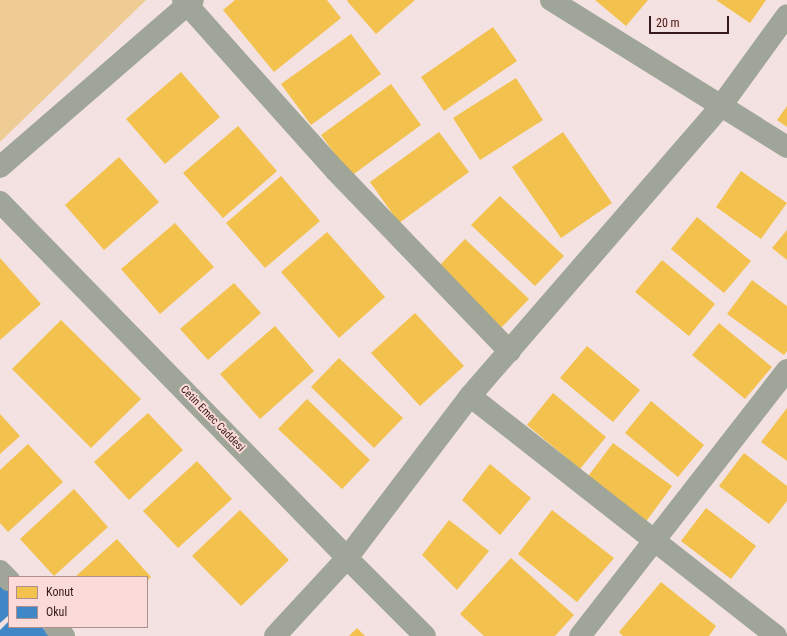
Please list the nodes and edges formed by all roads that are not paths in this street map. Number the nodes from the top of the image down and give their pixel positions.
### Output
1 (551, 0) edge
2 (188, 2) edge
3 (787, 15) edge
4 (721, 106) junction
5 (787, 147) edge
6 (0, 167) edge
7 (3, 209) edge
8 (510, 352) junction
9 (787, 370) edge
10 (470, 396) junction
11 (656, 541) junction
12 (347, 558) junction
13 (0, 571) edge
14 (8, 579) edge
15 (56, 628) edge
16 (64, 636) edge
17 (275, 636) edge
18 (425, 636) edge
19 (580, 636) edge
20 (776, 636) edge

1 - 4 street
2 - 6 street
2 - 8 street
3 - 4 street
4 - 5 street
4 - 8 street
7 - 12 street, Cetin Emec Caddesi
8 - 10 street
9 - 11 street
10 - 11 street
10 - 12 street
11 - 19 street
11 - 20 street
12 - 17 street
12 - 18 street, Cetin Emec Caddesi
13 - 14 street
15 - 16 street

